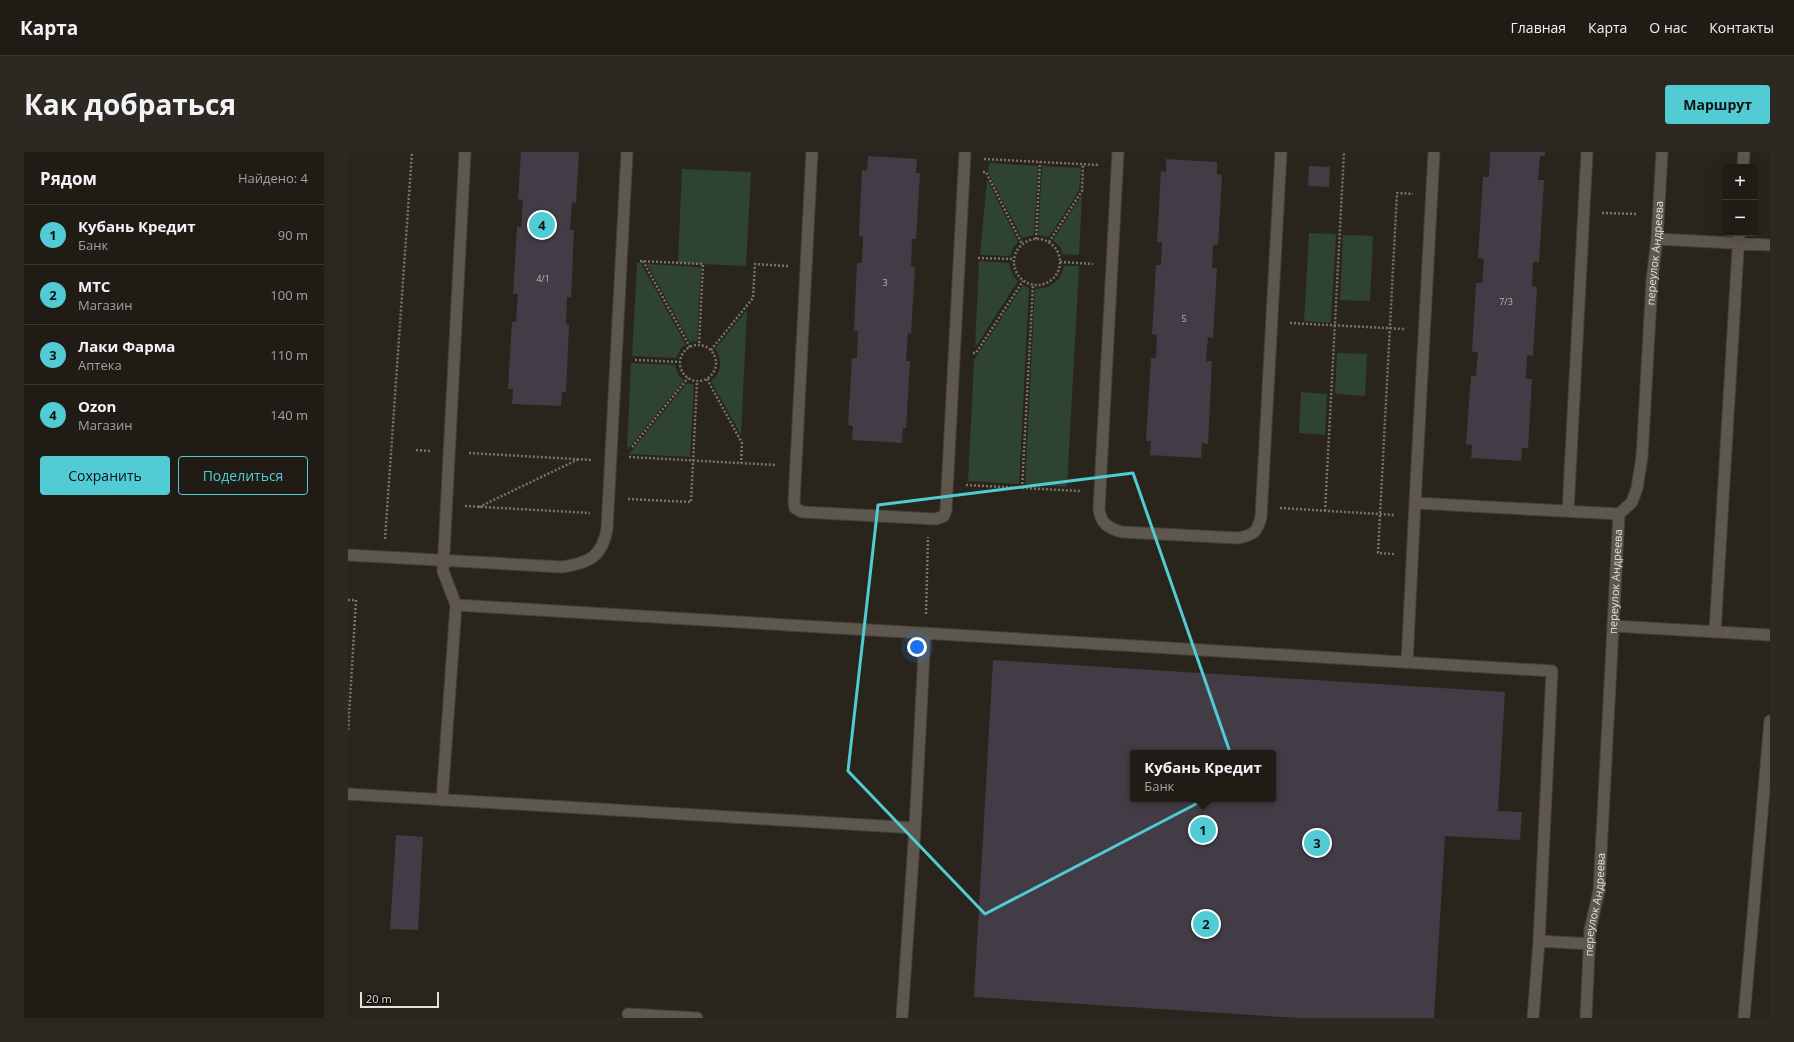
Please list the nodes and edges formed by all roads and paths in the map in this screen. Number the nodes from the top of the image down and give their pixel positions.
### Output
1 (412, 152) edge
2 (465, 152) edge
3 (626, 152) edge
4 (812, 152) edge
5 (1118, 152) edge
6 (1281, 152) edge
7 (1344, 152) edge
8 (1434, 152) edge
9 (1587, 152) edge
10 (1662, 152) edge
11 (1744, 152) edge
12 (965, 155) edge
13 (1040, 162) junction
14 (1743, 164) edge
15 (1083, 165) junction
16 (1104, 166) dead end
17 (964, 171) junction
18 (1431, 195) junction
19 (1602, 213) dead end
20 (1638, 214) dead end
21 (1739, 238) edge
22 (1036, 239) junction
23 (1658, 239) junction
24 (1049, 242) junction
25 (1022, 244) junction
26 (1770, 246) edge
27 (959, 257) junction
28 (621, 259) junction
29 (1014, 260) junction
30 (643, 261) junction
31 (1060, 262) junction
32 (1099, 264) dead end
33 (806, 267) junction
34 (1023, 281) junction
35 (1033, 285) junction
36 (1272, 322) junction
37 (1334, 325) junction
38 (1390, 328) junction
39 (1424, 330) junction
40 (699, 344) junction
41 (690, 347) junction
42 (711, 350) junction
43 (954, 352) junction
44 (629, 360) dead end
45 (680, 362) junction
46 (688, 378) junction
47 (707, 379) junction
48 (697, 382) junction
49 (416, 450) dead end
50 (449, 452) junction
51 (579, 459) junction
52 (693, 460) junction
53 (611, 461) junction
54 (741, 463) junction
55 (795, 466) junction
56 (947, 484) junction
57 (1022, 488) junction
58 (1084, 491) dead end
59 (609, 498) junction
60 (1415, 503) junction
61 (446, 505) junction
62 (478, 507) junction
63 (1262, 508) junction
64 (1325, 511) junction
65 (1568, 511) junction
66 (608, 514) junction
67 (1377, 514) dead end
68 (1619, 514) junction
69 (928, 518) junction
70 (1412, 555) junction
71 (348, 556) edge
72 (383, 557) junction
73 (444, 560) junction
74 (348, 600) edge
75 (456, 605) junction
76 (1614, 626) junction
77 (1715, 632) junction
78 (926, 633) junction
79 (1770, 635) edge
80 (1407, 662) junction
81 (1770, 721) edge
82 (348, 732) edge
83 (348, 794) edge
84 (442, 800) junction
85 (915, 828) junction
86 (1539, 941) junction
87 (1590, 944) junction
88 (628, 1014) dead end
89 (696, 1018) edge
90 (902, 1018) edge
91 (1533, 1018) edge
92 (1586, 1018) edge
93 (1744, 1018) edge

1 - 72 path
2 - 50 street
3 - 28 street
4 - 33 street
5 - 63 street
6 - 36 street
7 - 37 path
8 - 18 street
9 - 65 street
10 - 23 street, переулок Андреева
11 - 14 street
12 - 13 path
12 - 17 street
13 - 15 path
13 - 22 path
15 - 16 path
15 - 24 path
17 - 25 path
17 - 27 street
18 - 38 path
18 - 39 street
19 - 20 path
21 - 23 street
21 - 26 street
21 - 77 street
22 - 24 path
22 - 25 path
23 - 68 street, переулок Андреева
24 - 31 path
25 - 29 path
27 - 29 path
27 - 43 street
28 - 30 path
28 - 53 street
29 - 34 path
30 - 40 path
30 - 41 path
31 - 32 path
31 - 35 path
33 - 42 path
33 - 55 street
34 - 35 path
34 - 43 path
35 - 57 path
36 - 37 path
36 - 63 street
37 - 38 path
37 - 64 path
38 - 39 path
38 - 70 path
39 - 60 street
40 - 41 path
40 - 42 path
41 - 45 path
42 - 47 path
43 - 56 street
44 - 45 path
45 - 46 path
46 - 48 path
46 - 52 path
47 - 48 path
47 - 54 path
48 - 52 path
49 - 50 path
50 - 51 path
50 - 61 street
51 - 53 path
51 - 62 path
52 - 54 path
52 - 59 path
53 - 59 street
54 - 55 path
55 - 69 street
56 - 57 path
56 - 69 street
57 - 58 path
59 - 66 street
60 - 65 street
60 - 70 street
61 - 62 path
61 - 73 street
62 - 66 path
63 - 64 path
64 - 67 path
65 - 68 street
66 - 73 street
68 - 76 street, переулок Андреева
69 - 78 path
70 - 80 street
71 - 72 street
72 - 73 street
73 - 75 street
74 - 82 path
75 - 78 street
75 - 84 street
76 - 77 street
76 - 87 street, переулок Андреева
77 - 79 street
78 - 80 street
78 - 85 street
80 - 86 street
81 - 93 street
83 - 84 street
84 - 85 street
85 - 90 street
86 - 87 street
86 - 91 street
87 - 92 street, переулок Андреева
88 - 89 street

